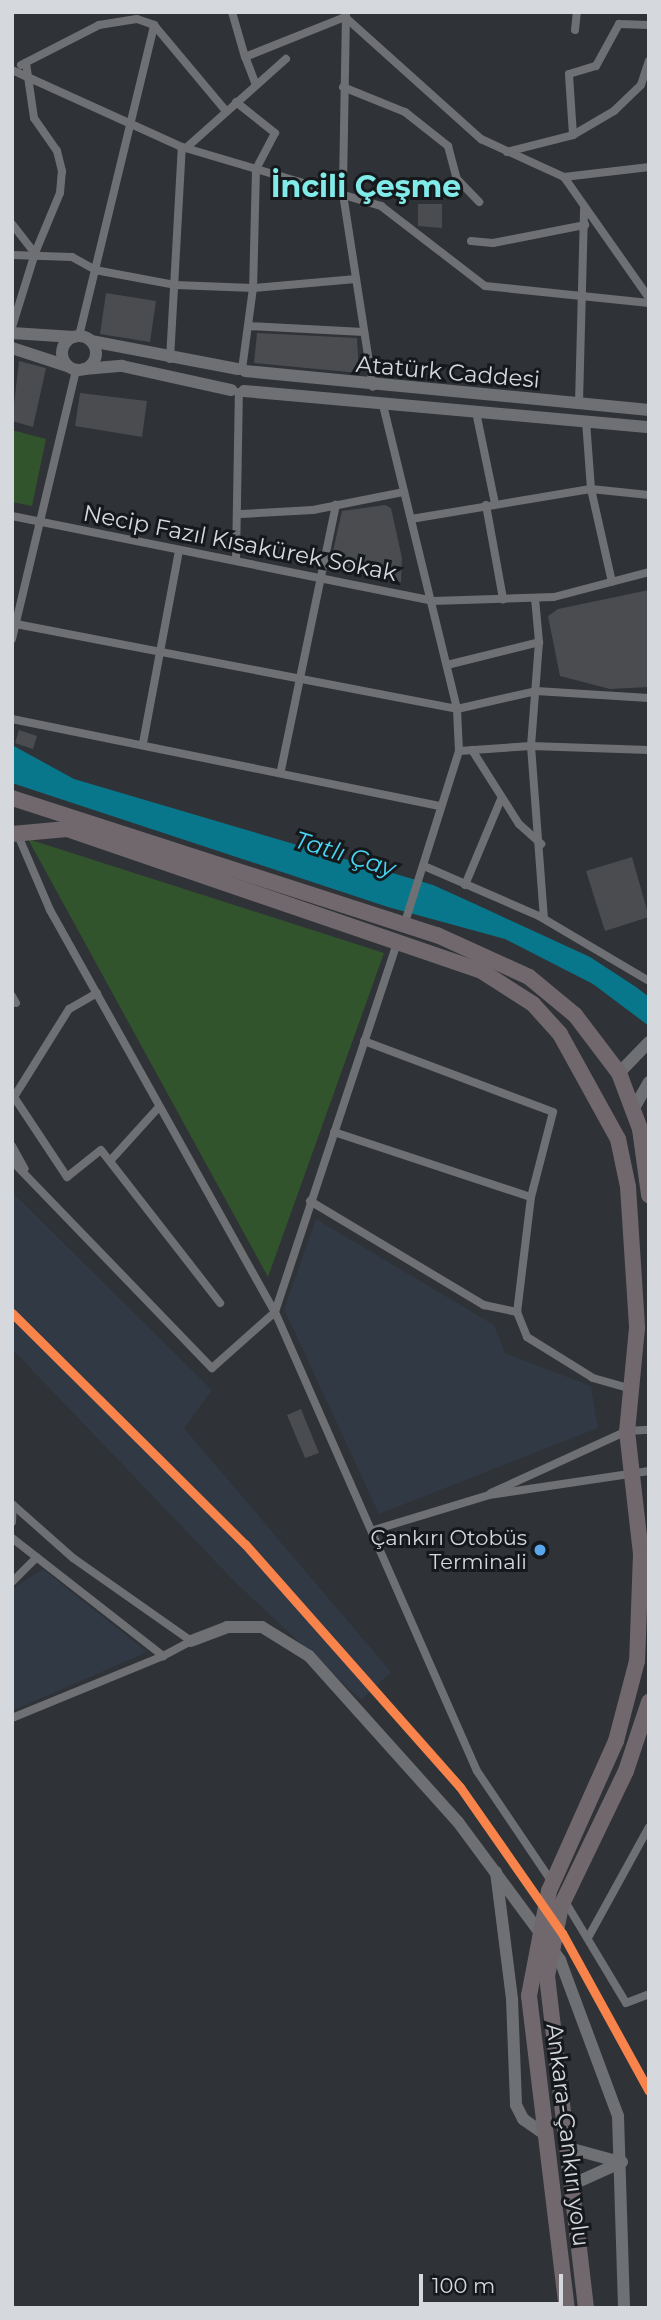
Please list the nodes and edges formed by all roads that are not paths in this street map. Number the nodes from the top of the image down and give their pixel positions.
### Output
1 (232, 12) edge
2 (577, 12) edge
3 (125, 15) edge
4 (345, 15) edge
5 (154, 25) junction
6 (649, 25) edge
7 (575, 30) dead end
8 (245, 57) junction
9 (286, 59) dead end
10 (649, 61) edge
11 (26, 63) junction
12 (12, 70) edge
13 (28, 77) junction
14 (256, 85) junction
15 (343, 87) junction
16 (645, 87) edge
17 (236, 102) junction
18 (226, 111) junction
19 (128, 124) junction
20 (573, 135) junction
21 (184, 148) junction
22 (507, 152) junction
23 (649, 167) edge
24 (257, 169) junction
25 (564, 177) junction
26 (343, 194) junction
27 (479, 202) dead end
28 (584, 209) junction
29 (12, 223) edge
30 (594, 223) junction
31 (583, 225) junction
32 (471, 242) dead end
33 (36, 253) junction
34 (12, 255) edge
35 (94, 270) junction
36 (356, 279) junction
37 (174, 285) junction
38 (253, 288) junction
39 (578, 297) junction
40 (649, 301) edge
41 (248, 326) junction
42 (12, 327) edge
43 (363, 332) junction
44 (12, 333) edge
45 (81, 338) junction
46 (12, 348) edge
47 (170, 359) junction
48 (76, 368) junction
49 (241, 370) junction
50 (373, 387) junction
51 (238, 391) junction
52 (579, 403) junction
53 (383, 405) junction
54 (649, 410) edge
55 (476, 412) junction
56 (586, 421) junction
57 (649, 427) edge
58 (591, 489) junction
59 (404, 492) junction
60 (649, 495) edge
61 (336, 505) junction
62 (491, 505) junction
63 (241, 514) junction
64 (12, 516) edge
65 (411, 519) junction
66 (42, 524) junction
67 (179, 551) junction
68 (236, 559) junction
69 (649, 572) edge
70 (318, 577) junction
71 (611, 582) junction
72 (535, 598) junction
73 (503, 599) junction
74 (432, 601) junction
75 (15, 620) edge
76 (12, 639) edge
77 (539, 642) junction
78 (161, 650) junction
79 (447, 665) junction
80 (300, 675) junction
81 (536, 691) junction
82 (649, 698) edge
83 (457, 709) junction
84 (12, 719) edge
85 (142, 743) junction
86 (531, 746) junction
87 (472, 750) junction
88 (649, 750) edge
89 (459, 751) junction
90 (281, 770) junction
91 (12, 798) edge
92 (501, 799) junction
93 (438, 806) junction
94 (15, 834) edge
95 (541, 844) junction
96 (424, 866) junction
97 (465, 885) junction
98 (544, 919) junction
99 (403, 927) junction
100 (649, 981) edge
101 (97, 993) junction
102 (364, 1041) junction
103 (649, 1042) edge
104 (619, 1073) junction
105 (649, 1082) edge
106 (159, 1107) junction
107 (634, 1108) junction
108 (334, 1132) junction
109 (12, 1146) edge
110 (12, 1161) edge
111 (110, 1161) junction
112 (24, 1169) junction
113 (648, 1187) edge
114 (649, 1195) edge
115 (531, 1197) junction
116 (310, 1201) junction
117 (220, 1303) dead end
118 (275, 1312) junction
119 (517, 1312) junction
120 (629, 1388) junction
121 (649, 1430) edge
122 (627, 1431) junction
123 (649, 1471) edge
124 (628, 1472) junction
125 (489, 1495) junction
126 (13, 1505) edge
127 (12, 1521) edge
128 (374, 1530) junction
129 (12, 1538) edge
130 (37, 1557) junction
131 (12, 1583) edge
132 (191, 1641) junction
133 (163, 1656) junction
134 (649, 1702) edge
135 (12, 1718) edge
136 (649, 1828) edge
137 (496, 1870) junction
138 (589, 1936) junction
139 (649, 1994) edge
140 (547, 2136) junction
141 (565, 2147) junction
142 (621, 2162) junction
143 (571, 2185) junction
144 (567, 2308) edge
145 (586, 2308) edge
146 (624, 2308) edge

1 - 8 street
2 - 7 street
3 - 5 street
3 - 11 street
4 - 8 street
4 - 15 street
4 - 22 street
5 - 18 street
5 - 19 street
6 - 20 street
8 - 14 street
9 - 14 street
10 - 16 street
11 - 12 street
11 - 13 street
12 - 13 street
13 - 19 street
13 - 33 street
14 - 17 street
15 - 26 street
15 - 27 street
16 - 20 street
17 - 18 street
17 - 24 street
18 - 21 street
19 - 21 street
19 - 35 street
20 - 22 street
21 - 24 street
21 - 37 street
22 - 25 street
23 - 25 street
24 - 26 street
24 - 38 street
25 - 28 street
26 - 36 street
26 - 39 street
28 - 30 street
28 - 31 street
29 - 33 street
30 - 31 street
30 - 40 street
31 - 32 street
31 - 39 street
33 - 34 street
33 - 35 street
33 - 42 street
35 - 37 street
35 - 45 street
36 - 38 street
36 - 43 street
37 - 38 street
37 - 47 street
38 - 41 street
39 - 40 street
39 - 52 street
41 - 43 street
41 - 49 street
43 - 50 street
44 - 45 main road, Atatürk Caddesi
45 - 47 main road, Atatürk Caddesi
45 - 48 main road
45 - 48 main road
46 - 48 main road, Atatürk Caddesi
47 - 49 main road, Atatürk Caddesi
48 - 51 main road, Atatürk Caddesi
48 - 66 street
49 - 50 main road, Atatürk Caddesi
49 - 51 main road
49 - 51 main road
50 - 52 main road, Atatürk Caddesi
51 - 53 main road, Atatürk Caddesi
51 - 63 street
52 - 54 main road, Atatürk Caddesi
53 - 55 main road, Atatürk Caddesi
53 - 59 street
55 - 56 main road, Atatürk Caddesi
55 - 62 street
56 - 57 main road, Atatürk Caddesi
56 - 58 street
58 - 60 street
58 - 62 street
58 - 71 street
59 - 61 street
59 - 65 street
61 - 63 street
61 - 70 street
62 - 65 street
62 - 73 street
63 - 68 street
64 - 66 street, Necip Fazıl Kısakürek Sokak
65 - 74 street
66 - 67 street, Necip Fazıl Kısakürek Sokak
66 - 75 street
67 - 68 street, Necip Fazıl Kısakürek Sokak
67 - 78 street
68 - 70 street, Necip Fazıl Kısakürek Sokak
69 - 71 street, Necip Fazıl Kısakürek Sokak
70 - 74 street, Necip Fazıl Kısakürek Sokak
70 - 80 street
71 - 72 street, Necip Fazıl Kısakürek Sokak
72 - 73 street, Necip Fazıl Kısakürek Sokak
72 - 77 street
73 - 74 street, Necip Fazıl Kısakürek Sokak
74 - 79 street
75 - 76 street
75 - 78 street
77 - 79 street
77 - 81 street
78 - 80 street
78 - 85 street
79 - 83 street
80 - 83 street
80 - 90 street
81 - 82 street
81 - 83 street
81 - 86 street
83 - 89 street
84 - 85 street
85 - 90 street
86 - 87 street
86 - 88 street
86 - 95 street
87 - 89 street
87 - 92 street
89 - 93 street
90 - 93 street
91 - 99 highway
92 - 95 street
92 - 97 street
93 - 96 street
94 - 99 highway
94 - 101 street
95 - 98 street
96 - 97 street
96 - 99 street
97 - 98 street
98 - 100 street
99 - 102 street
99 - 104 highway
99 - 120 highway, Ankara-Çankırı yolu
101 - 106 street
101 - 111 street
102 - 108 street
102 - 115 street
103 - 104 main road
104 - 107 highway
105 - 107 main road
106 - 111 street
106 - 118 street
107 - 113 highway
108 - 115 street
108 - 116 street
109 - 112 street
110 - 112 street
111 - 117 street
112 - 118 street
113 - 114 highway
115 - 119 street
116 - 118 street
116 - 119 street
118 - 128 street
119 - 120 street
120 - 122 highway, Ankara-Çankırı yolu
121 - 122 street
122 - 124 highway, Ankara-Çankırı yolu
122 - 125 street
123 - 124 street
124 - 125 street
124 - 140 highway, Ankara-Çankırı yolu
125 - 128 street
126 - 127 street
126 - 132 street
128 - 138 street
129 - 130 street
130 - 131 street
130 - 133 street
132 - 133 street
132 - 137 main road
133 - 135 street
134 - 141 highway, Ankara-Çankırı yolu
136 - 138 street
137 - 140 main road
137 - 142 main road
138 - 139 street
140 - 144 highway, Ankara-Çankırı yolu
141 - 142 main road
141 - 143 highway, Ankara-Çankırı yolu
142 - 143 main road
142 - 146 main road
143 - 145 highway, Ankara-Çankırı yolu

